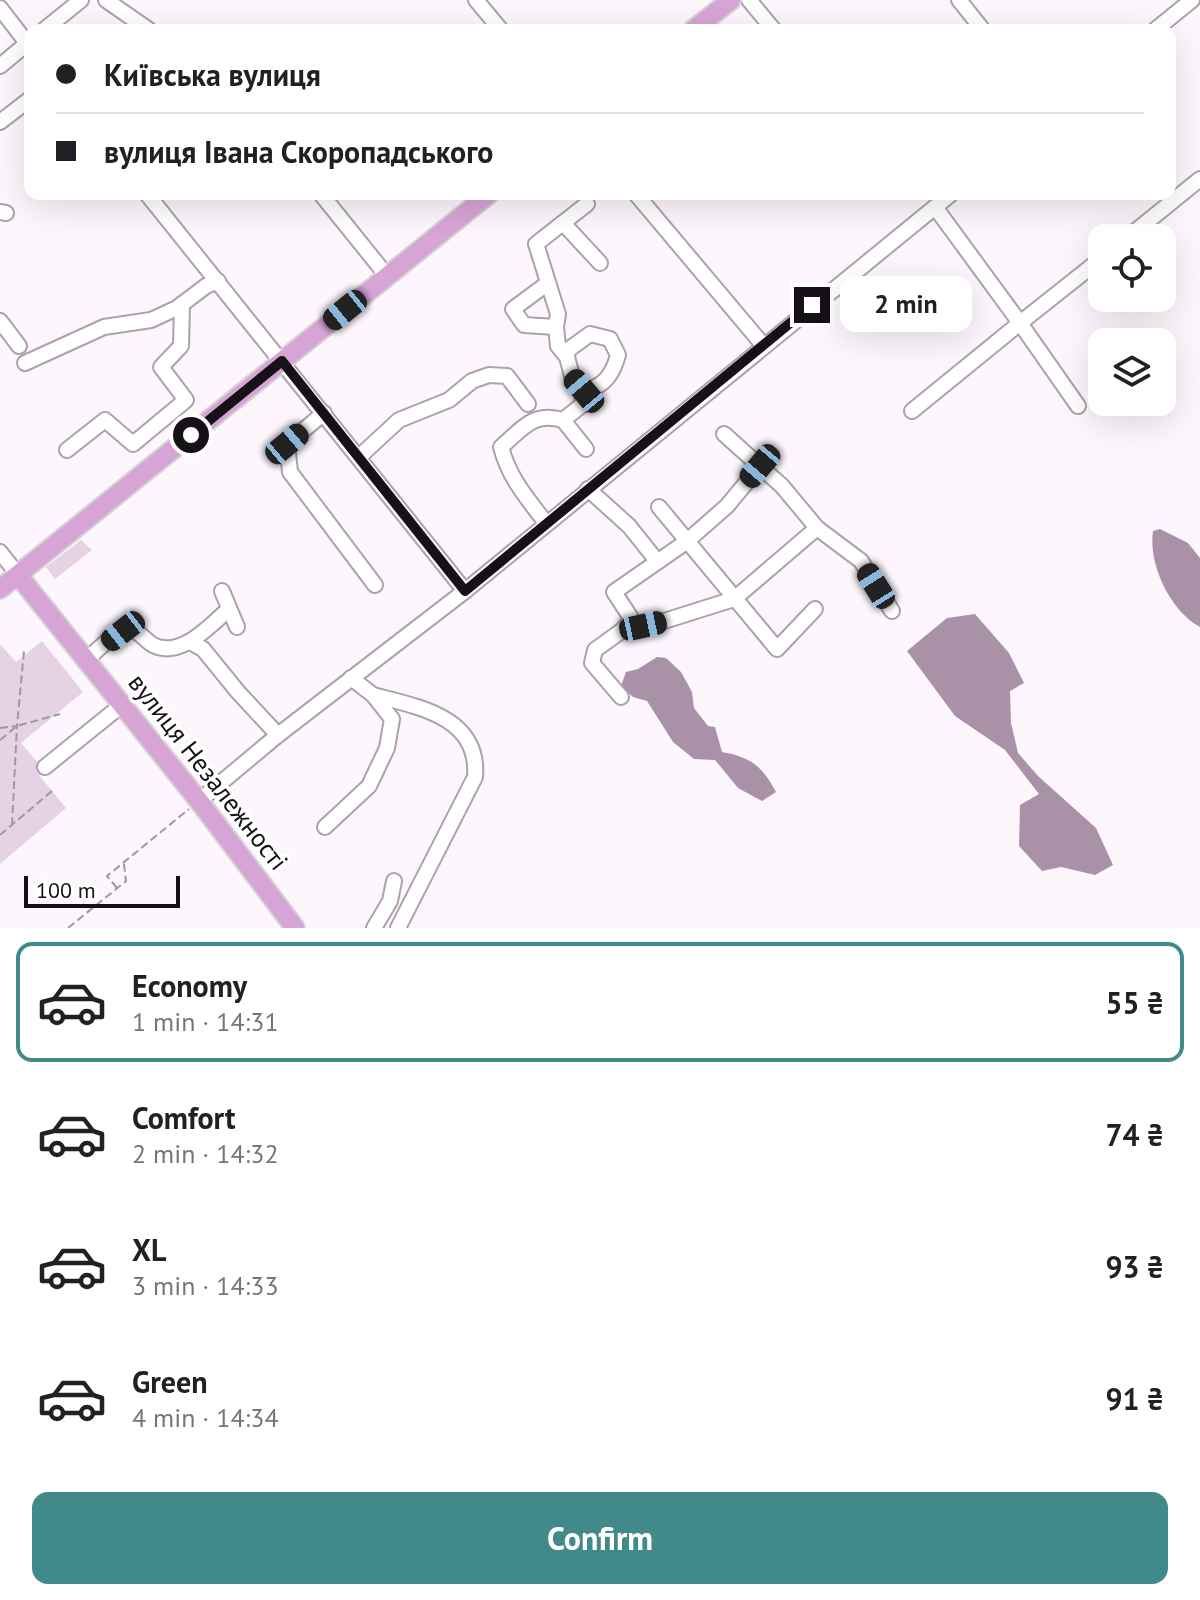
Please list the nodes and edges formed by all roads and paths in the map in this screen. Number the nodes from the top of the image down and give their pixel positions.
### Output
1 (81, 0) edge
2 (106, 0) edge
3 (476, 0) edge
4 (731, 0) edge
5 (749, 0) edge
6 (959, 0) edge
7 (1192, 0) edge
8 (0, 8) edge
9 (51, 24) edge
10 (140, 24) edge
11 (496, 24) edge
12 (701, 24) edge
13 (769, 24) edge
14 (978, 24) edge
15 (1162, 24) edge
16 (24, 38) edge
17 (24, 48) edge
18 (0, 66) edge
19 (24, 104) edge
20 (0, 122) edge
21 (1200, 179) edge
22 (1176, 198) edge
23 (152, 200) edge
24 (326, 200) edge
25 (482, 200) edge
26 (641, 200) edge
27 (944, 200) edge
28 (1174, 200) edge
29 (587, 204) dead end
30 (935, 207) junction
31 (563, 223) junction
32 (1144, 224) edge
33 (600, 263) dead end
34 (1088, 269) edge
35 (387, 276) junction
36 (218, 281) junction
37 (548, 283) junction
38 (182, 304) junction
39 (0, 321) edge
40 (1020, 323) junction
41 (556, 327) junction
42 (763, 345) junction
43 (19, 346) dead end
44 (567, 357) junction
45 (282, 361) junction
46 (25, 363) dead end
47 (584, 391) junction
48 (528, 404) dead end
49 (1078, 406) dead end
50 (912, 411) dead end
51 (324, 413) junction
52 (563, 420) junction
53 (724, 434) dead end
54 (586, 449) dead end
55 (67, 450) dead end
56 (359, 457) junction
57 (760, 466) junction
58 (588, 489) junction
59 (659, 507) dead end
60 (546, 523) junction
61 (817, 528) junction
62 (686, 542) junction
63 (0, 552) edge
64 (657, 561) junction
65 (18, 575) junction
66 (375, 585) dead end
67 (0, 589) edge
68 (222, 591) dead end
69 (465, 591) junction
70 (734, 599) junction
71 (815, 609) dead end
72 (228, 610) junction
73 (892, 611) dead end
74 (237, 627) dead end
75 (624, 629) junction
76 (190, 642) junction
77 (24, 651) dead end
78 (87, 659) junction
79 (351, 678) junction
80 (373, 695) junction
81 (621, 697) dead end
82 (123, 704) junction
83 (60, 714) dead end
84 (17, 726) junction
85 (0, 728) edge
86 (278, 735) junction
87 (0, 740) edge
88 (45, 767) dead end
89 (52, 791) dead end
90 (199, 801) junction
91 (12, 825) junction
92 (325, 827) dead end
93 (0, 835) edge
94 (123, 863) junction
95 (394, 881) dead end
96 (117, 888) junction
97 (68, 928) edge
98 (295, 928) edge
99 (374, 928) edge
100 (398, 928) edge

1 - 9 street
2 - 10 street
3 - 11 street
4 - 12 main road
5 - 13 street
6 - 14 street
7 - 15 street
8 - 16 street
17 - 18 street
19 - 20 street
21 - 22 street
23 - 36 street
24 - 35 street
25 - 35 main road
26 - 42 street
27 - 30 street
28 - 32 street
29 - 31 street
30 - 40 street
30 - 42 street
31 - 33 street
31 - 37 street
34 - 40 street
35 - 45 main road
36 - 38 street
36 - 45 street
37 - 41 street
37 - 41 street
38 - 46 street
38 - 55 street
39 - 43 street
40 - 49 street
40 - 50 street
41 - 44 street
42 - 58 street
44 - 47 street
44 - 47 street
45 - 51 street
45 - 65 main road
47 - 52 street
48 - 56 street
51 - 56 street
51 - 66 street
52 - 54 street
52 - 60 street
53 - 57 street
56 - 69 street
57 - 61 street
57 - 62 street
58 - 60 street
58 - 64 street
59 - 62 street
60 - 69 street
61 - 70 street
61 - 73 street
62 - 64 street
62 - 70 street
63 - 65 street
64 - 75 street
65 - 67 main road
65 - 78 main road, вулиця Незалежності
68 - 72 street
69 - 79 street
70 - 71 street
70 - 75 street
72 - 74 street
72 - 76 street
75 - 81 street
76 - 78 street
76 - 86 street
77 - 84 path
78 - 82 main road, вулиця Незалежності
79 - 80 street
79 - 86 street
80 - 92 street
80 - 100 street
82 - 88 street
82 - 90 main road, вулиця Незалежності
83 - 84 path
84 - 85 path
84 - 87 path
84 - 91 path
86 - 90 street
89 - 91 path
90 - 94 path
90 - 98 main road, вулиця Незалежності
91 - 93 path
94 - 96 path
94 - 96 path
95 - 99 street
96 - 97 path

